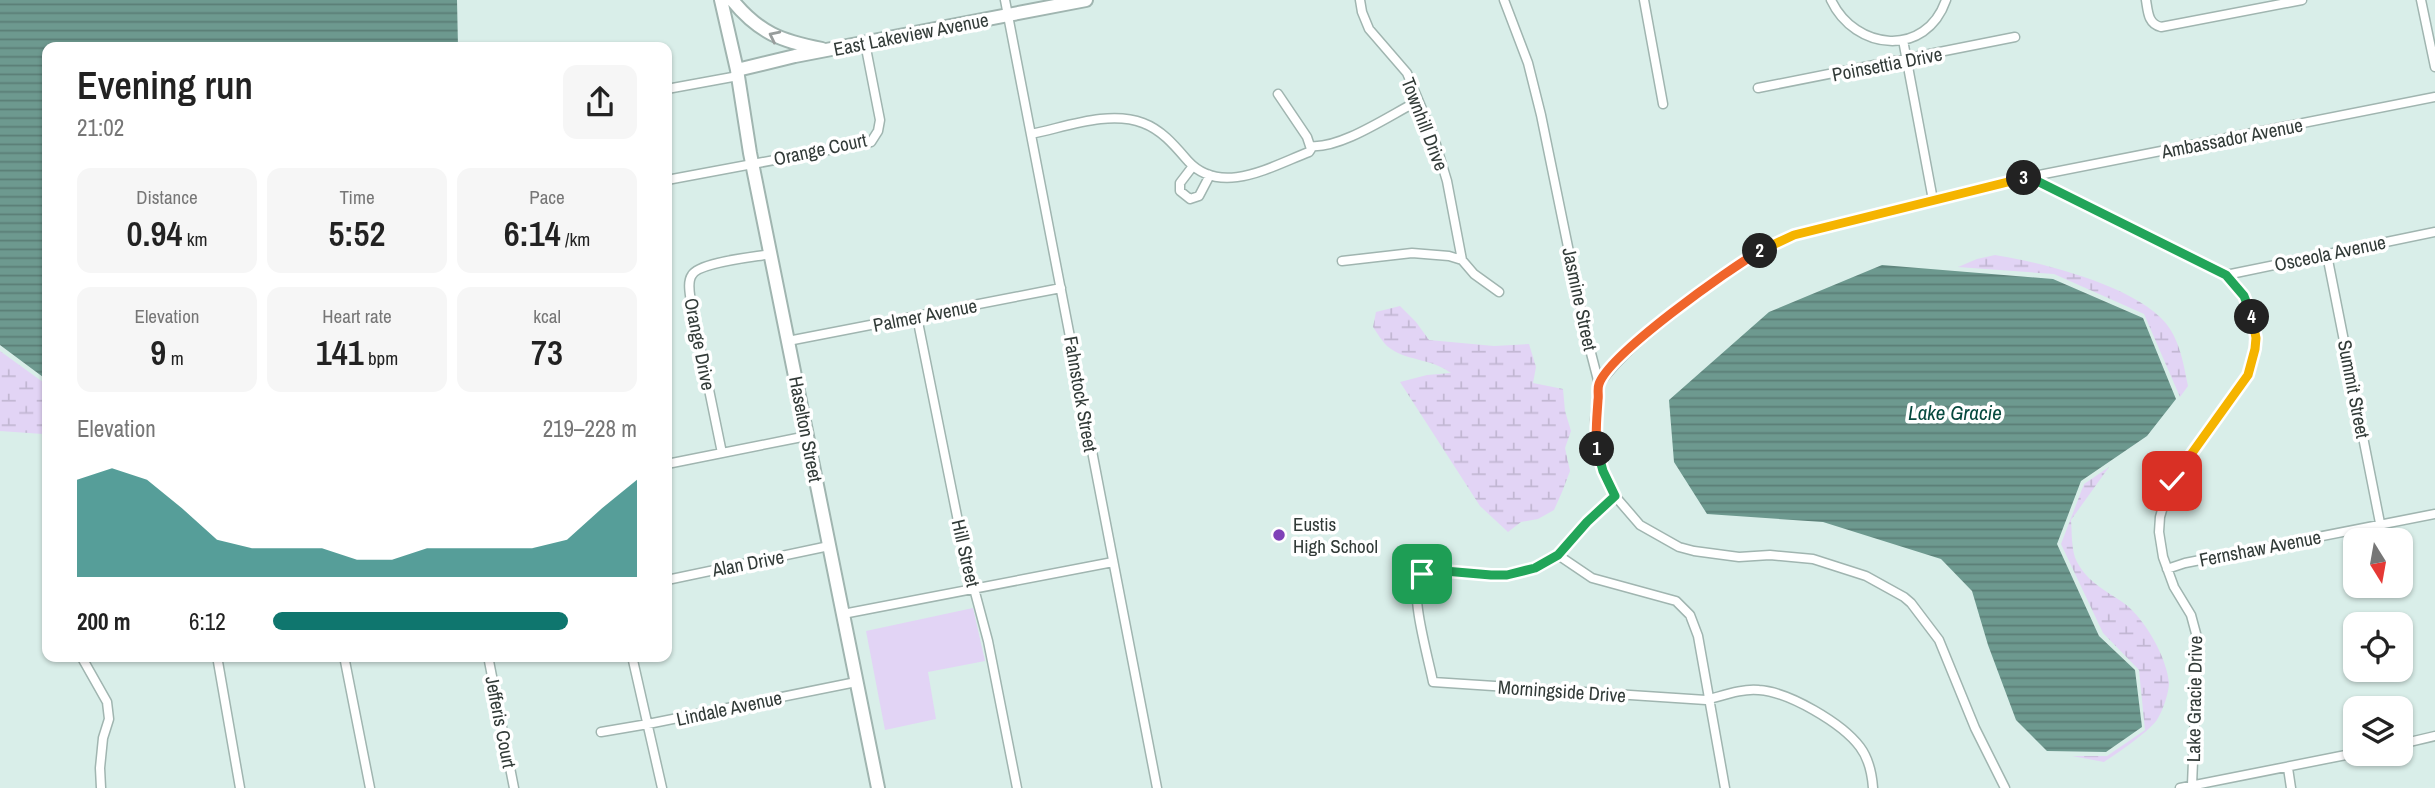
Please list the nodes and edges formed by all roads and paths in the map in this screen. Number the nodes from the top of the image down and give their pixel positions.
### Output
1 (721, 0) edge
2 (732, 0) edge
3 (1005, 0) edge
4 (1086, 0) edge
5 (1360, 0) edge
6 (1504, 0) edge
7 (1644, 0) edge
8 (1831, 0) edge
9 (1946, 0) edge
10 (2146, 0) edge
11 (2302, 0) edge
12 (2421, 0) edge
13 (1008, 15) junction
14 (2431, 23) edge
15 (2015, 37) dead end
16 (1903, 40) junction
17 (865, 43) junction
18 (829, 50) junction
19 (1906, 59) junction
20 (2435, 66) edge
21 (737, 73) junction
22 (672, 88) edge
23 (1758, 88) dead end
24 (1278, 93) dead end
25 (2435, 97) edge
26 (1418, 101) junction
27 (1663, 104) dead end
28 (1031, 134) junction
29 (1311, 146) junction
30 (752, 164) junction
31 (1193, 166) junction
32 (1210, 176) junction
33 (2029, 177) junction
34 (672, 179) edge
35 (1933, 200) junction
36 (2435, 232) edge
37 (771, 254) junction
38 (2327, 255) junction
39 (1462, 260) junction
40 (1342, 261) dead end
41 (2226, 275) junction
42 (1061, 288) junction
43 (1499, 292) dead end
44 (917, 317) junction
45 (788, 341) junction
46 (1599, 384) junction
47 (807, 436) junction
48 (722, 453) junction
49 (672, 463) edge
50 (1615, 496) junction
51 (2435, 514) edge
52 (2380, 523) junction
53 (829, 546) junction
54 (1558, 555) junction
55 (1113, 562) junction
56 (2167, 569) junction
57 (672, 579) edge
58 (974, 590) junction
59 (843, 614) junction
60 (84, 662) edge
61 (218, 662) edge
62 (345, 662) edge
63 (489, 662) edge
64 (633, 662) edge
65 (856, 682) junction
66 (1709, 699) junction
67 (648, 724) junction
68 (601, 732) dead end
69 (2435, 736) edge
70 (2413, 741) edge
71 (2343, 756) edge
72 (2288, 768) junction
73 (2192, 785) junction
74 (101, 788) edge
75 (240, 788) edge
76 (370, 788) edge
77 (514, 788) edge
78 (662, 788) edge
79 (878, 788) edge
80 (1017, 788) edge
81 (1157, 788) edge
82 (1726, 788) edge
83 (1873, 788) edge
84 (2006, 788) edge
85 (2180, 788) edge
86 (2291, 788) edge

1 - 21 street, Haselton Street
18 -> 2 street
3 - 13 street, Fahnstock Street
4 - 13 street, East Lakeview Avenue
5 - 26 street, Townhill Drive
6 - 46 street, Jasmine Street
7 - 27 street
8 - 16 street
9 - 16 street
10 - 11 street
12 - 14 street
13 - 17 street, East Lakeview Avenue
13 - 28 street, Fahnstock Street
14 - 20 street
15 - 19 street, Poinsettia Drive
16 - 19 street
17 - 18 street, East Lakeview Avenue
17 - 30 street, Orange Court
18 - 21 street, East Lakeview Avenue
19 - 23 street, Poinsettia Drive
19 - 35 street
21 - 22 street, East Lakeview Avenue
21 - 30 street, Haselton Street
24 - 29 street
25 - 33 street, Ambassador Avenue
26 - 29 street
26 - 39 street, Townhill Drive
28 - 31 street
28 - 42 street, Fahnstock Street
29 - 32 street
30 - 34 street
30 - 37 street, Haselton Street
31 - 32 street
31 - 32 street
33 - 35 street
33 - 41 street, Lake Gracie Drive
35 - 46 street
36 - 38 street, Osceola Avenue
37 - 45 street, Haselton Street
37 - 48 street, Orange Drive
38 - 41 street, Osceola Avenue
38 - 52 street, Summit Street
39 - 40 street
39 - 43 street
41 - 56 street, Lake Gracie Drive
42 - 44 street, Palmer Avenue
42 - 55 street, Fahnstock Street
44 - 45 street, Palmer Avenue
44 - 58 street, Hill Street
45 - 47 street, Haselton Street
46 - 50 street, Jasmine Street
47 - 48 street
47 - 53 street, Haselton Street
48 - 49 street
50 - 54 street
50 - 84 street
51 - 52 street, Fernshaw Avenue
52 - 56 street, Fernshaw Avenue
53 - 57 street, Alan Drive
53 - 59 street, Haselton Street
54 - 66 street
54 - 66 street, Morningside Drive
55 - 58 street
55 - 81 street, Fahnstock Street
56 - 73 street, Lake Gracie Drive
58 - 59 street
58 - 80 street, Hill Street
59 - 65 street, Haselton Street
60 - 74 street
61 - 75 street
62 - 76 street
63 - 77 street, Jefferis Court
64 - 67 street
65 - 67 street, Lindale Avenue
65 - 79 street, Haselton Street
66 - 82 street
66 - 83 street
67 - 68 street, Lindale Avenue
67 - 78 street
69 - 70 street
71 - 72 street
72 - 73 street
72 - 86 street
73 - 85 street

